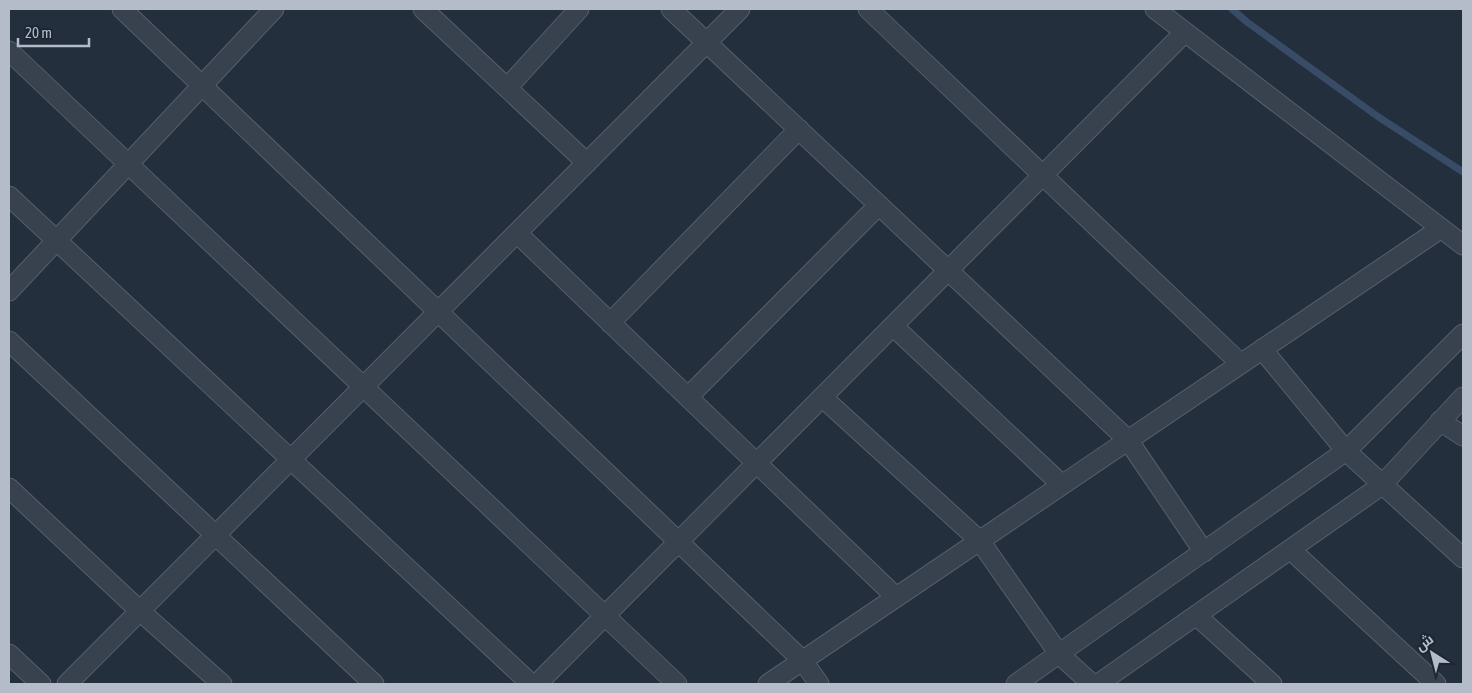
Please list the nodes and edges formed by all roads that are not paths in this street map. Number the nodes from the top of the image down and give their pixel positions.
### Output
1 (122, 9) edge
2 (273, 9) edge
3 (425, 9) edge
4 (578, 9) edge
5 (671, 9) edge
6 (740, 9) edge
7 (868, 9) edge
8 (1155, 9) edge
9 (1185, 32) junction
10 (707, 42) junction
11 (9, 51) edge
12 (202, 85) junction
13 (507, 88) junction
14 (799, 129) junction
15 (586, 163) junction
16 (128, 164) junction
17 (1042, 175) junction
18 (9, 196) edge
19 (879, 205) junction
20 (1440, 229) junction
21 (517, 233) junction
22 (56, 240) junction
23 (1463, 245) edge
24 (948, 270) junction
25 (9, 291) edge
26 (438, 312) junction
27 (610, 323) junction
28 (893, 326) junction
29 (1463, 334) edge
30 (9, 341) edge
31 (1262, 350) junction
32 (1241, 364) junction
33 (363, 387) junction
34 (688, 397) junction
35 (822, 397) junction
36 (1463, 397) edge
37 (1440, 421) junction
38 (1463, 436) edge
39 (1128, 440) junction
40 (1346, 451) junction
41 (291, 460) junction
42 (756, 463) junction
43 (1062, 485) junction
44 (1382, 485) junction
45 (9, 488) edge
46 (215, 536) junction
47 (980, 541) junction
48 (678, 542) junction
49 (1290, 550) junction
50 (1204, 552) junction
51 (1463, 558) edge
52 (896, 597) junction
53 (140, 611) junction
54 (605, 616) junction
55 (1197, 616) junction
56 (9, 654) edge
57 (1059, 654) junction
58 (803, 660) junction
59 (42, 684) edge
60 (67, 684) edge
61 (222, 684) edge
62 (374, 684) edge
63 (531, 684) edge
64 (537, 684) edge
65 (677, 684) edge
66 (768, 684) edge
67 (819, 684) edge
68 (1016, 684) edge
69 (1092, 684) edge
70 (1098, 684) edge
71 (1272, 684) edge
72 (1436, 684) edge

1 - 12 street
2 - 12 street
3 - 13 street
4 - 13 street
5 - 10 street
6 - 10 street
7 - 17 street
8 - 9 street
9 - 17 street
9 - 20 street
10 - 14 street
10 - 15 street
11 - 16 street
12 - 16 street
12 - 26 street
13 - 15 street
14 - 19 street
14 - 27 street
15 - 21 street
16 - 22 street
16 - 33 street
17 - 24 street
17 - 32 street
18 - 22 street
19 - 24 street
19 - 34 street
20 - 23 street
20 - 31 street
21 - 26 street
21 - 27 street
22 - 25 street
22 - 41 street
24 - 28 street
24 - 39 street
26 - 33 street
26 - 48 street
27 - 34 street
28 - 35 street
28 - 43 street
29 - 40 street
30 - 46 street
31 - 32 street
31 - 40 street
32 - 39 street
33 - 41 street
33 - 54 street
34 - 42 street
35 - 42 street
35 - 47 street
36 - 37 street
37 - 38 street
37 - 44 street
39 - 43 street
39 - 50 street
40 - 44 street
40 - 50 street
41 - 46 street
41 - 63 street
42 - 48 street
42 - 52 street
43 - 47 street
44 - 49 street
44 - 51 street
45 - 53 street
46 - 53 street
46 - 62 street
47 - 52 street
47 - 57 street
48 - 54 street
48 - 58 street
49 - 55 street
49 - 72 street
50 - 57 street
52 - 58 street
53 - 60 street
53 - 61 street
54 - 64 street
54 - 65 street
55 - 70 street
55 - 71 street
56 - 59 street
57 - 68 street
57 - 69 street
58 - 66 street
58 - 67 street

